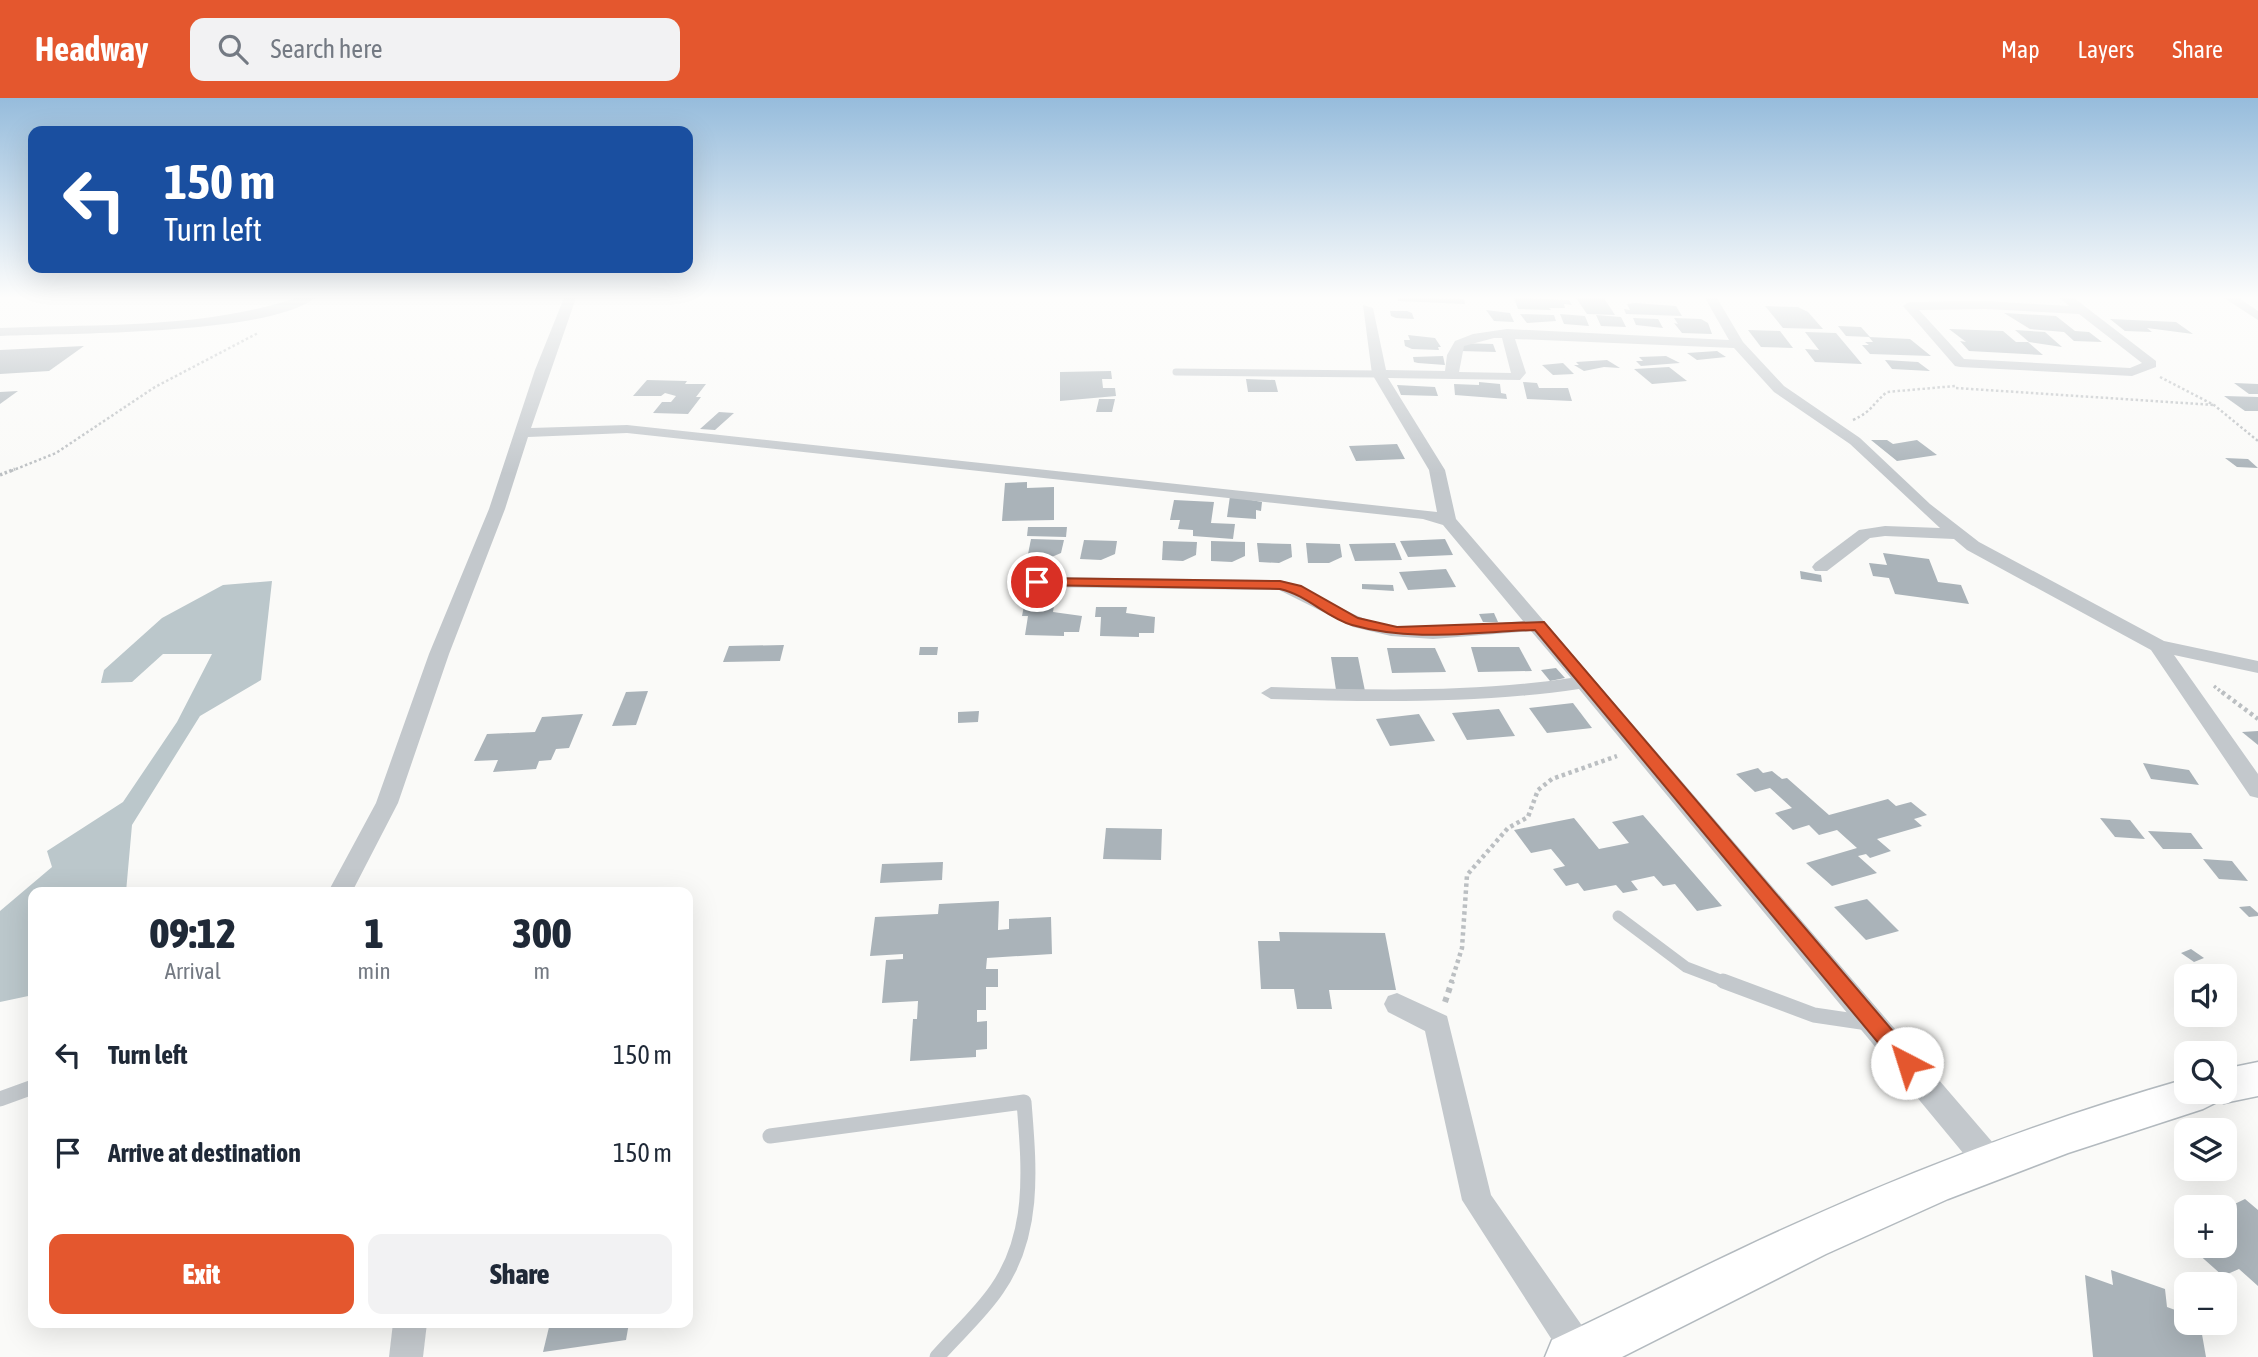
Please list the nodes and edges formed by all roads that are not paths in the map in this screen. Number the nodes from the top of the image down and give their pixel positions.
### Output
1 (549, 357) edge
2 (1377, 357) edge
3 (1452, 357) edge
4 (1516, 357) edge
5 (1750, 357) edge
6 (1954, 357) edge
7 (2142, 357) edge
8 (1176, 372) dead end
9 (1380, 374) junction
10 (1452, 376) junction
11 (522, 433) junction
12 (1449, 521) junction
13 (1958, 534) junction
14 (1821, 567) dead end
15 (1037, 582) dead end
16 (1539, 625) junction
17 (2158, 646) junction
18 (2258, 667) edge
19 (1587, 682) junction
20 (1271, 693) dead end
21 (2258, 791) edge
22 (343, 887) edge
23 (1618, 916) dead end
24 (1397, 1004) dead end
25 (1874, 1024) junction
26 (2258, 1079) edge
27 (2237, 1083) edge
28 (28, 1089) edge
29 (0, 1099) edge
30 (2174, 1100) edge
31 (770, 1136) dead end
32 (1989, 1161) junction
33 (409, 1328) edge
34 (1575, 1354) edge
35 (406, 1357) edge
36 (937, 1357) edge

1 - 11 street
2 - 9 street
3 - 10 street
4 - 10 street
5 - 13 street
6 - 7 street
8 - 9 lane
9 - 10 street
9 - 12 street
11 - 12 street
11 - 22 street
12 - 16 street
13 - 14 street
13 - 17 street
15 - 16 street
16 - 19 street
17 - 18 street
17 - 21 street
19 - 20 street
19 - 25 street
23 - 25 lane
24 - 34 street
25 - 32 street
26 - 27 main road
28 - 29 lane
30 - 32 main road
31 - 36 lane
32 - 34 main road
33 - 35 street

